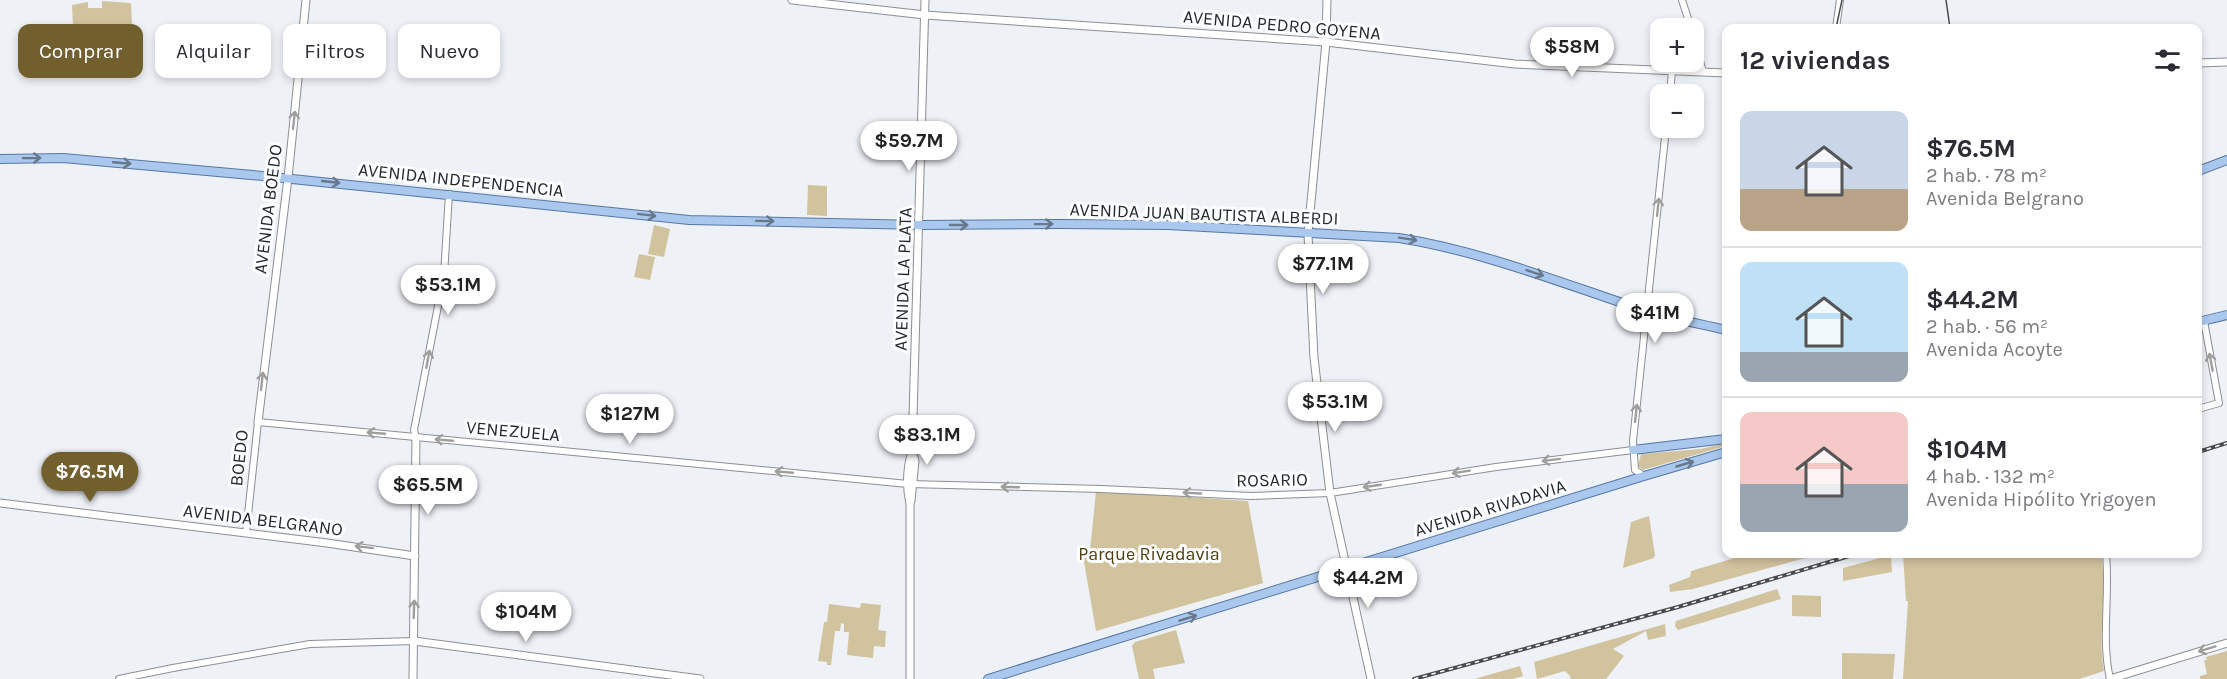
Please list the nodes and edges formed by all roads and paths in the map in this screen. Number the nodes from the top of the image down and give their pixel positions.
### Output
1 (306, 0) edge
2 (792, 0) edge
3 (925, 0) edge
4 (1327, 0) edge
5 (1682, 0) edge
6 (1840, 0) edge
7 (925, 15) junction
8 (1687, 18) edge
9 (1837, 24) edge
10 (1326, 42) junction
11 (2227, 62) edge
12 (2202, 63) edge
13 (1650, 72) edge
14 (1703, 72) edge
15 (1722, 73) edge
16 (1665, 138) edge
17 (0, 159) edge
18 (2227, 160) edge
19 (2202, 169) edge
20 (288, 178) junction
21 (449, 194) junction
22 (920, 225) junction
23 (1308, 234) junction
24 (1647, 311) junction
25 (2227, 315) edge
26 (2202, 321) edge
27 (2202, 326) edge
28 (1722, 329) edge
29 (2202, 408) edge
30 (258, 422) junction
31 (416, 437) junction
32 (1722, 439) edge
33 (1633, 450) junction
34 (1722, 453) edge
35 (1644, 476) junction
36 (911, 485) junction
37 (1330, 493) junction
38 (0, 503) edge
39 (246, 533) junction
40 (415, 533) junction
41 (397, 552) junction
42 (415, 555) junction
43 (2106, 558) edge
44 (1346, 568) junction
45 (415, 577) junction
46 (414, 641) junction
47 (2227, 643) edge
48 (2109, 676) edge
49 (119, 679) edge
50 (413, 679) edge
51 (700, 679) edge
52 (910, 679) edge
53 (988, 679) edge
54 (1371, 679) edge

20 -> 1 main road, AVENIDA BOEDO
2 - 7 main road, AVENIDA PEDRO GOYENA
3 - 7 main road, AVENIDA LA PLATA
4 - 10 main road
5 - 8 street
6 - 9 street
7 - 10 main road, AVENIDA PEDRO GOYENA
7 - 22 main road, AVENIDA LA PLATA
10 - 13 main road, AVENIDA PEDRO GOYENA
10 - 23 main road
11 - 12 main road
14 - 15 main road, AVENIDA PEDRO GOYENA
24 -> 16 street
17 -> 20 main road, AVENIDA INDEPENDENCIA
18 - 19 main road
20 -> 21 main road, AVENIDA INDEPENDENCIA
30 -> 20 main road, AVENIDA BOEDO
21 -> 22 main road, AVENIDA INDEPENDENCIA
31 -> 21 street
22 -> 23 main road, AVENIDA JUAN BAUTISTA ALBERDI
22 - 36 main road, AVENIDA LA PLATA
23 -> 24 main road, AVENIDA JUAN BAUTISTA ALBERDI
23 - 37 main road
24 - 28 main road, AVENIDA JUAN BAUTISTA ALBERDI
33 -> 24 street
25 - 26 main road
29 -> 27 street
31 -> 30 street, VENEZUELA
30 - 39 street, BOEDO
36 -> 31 street, VENEZUELA
31 - 40 main road
32 - 33 main road
33 - 35 street
33 -> 37 street, ROSARIO
35 -> 34 main road, AVENIDA RIVADAVIA
35 - 44 main road, AVENIDA RIVADAVIA
37 -> 36 street, ROSARIO
36 - 52 main road, AVENIDA LA PLATA
37 - 44 main road
38 - 39 main road, AVENIDA BELGRANO
41 -> 39 main road, AVENIDA BELGRANO
40 - 41 main road
40 - 42 main road
41 - 42 main road, AVENIDA BELGRANO
41 - 45 main road
42 - 45 main road
43 - 48 street
53 -> 44 main road, AVENIDA RIVADAVIA
44 - 54 main road
46 -> 45 main road
46 - 49 street
46 - 50 main road
46 - 51 main road
47 -> 48 main road

